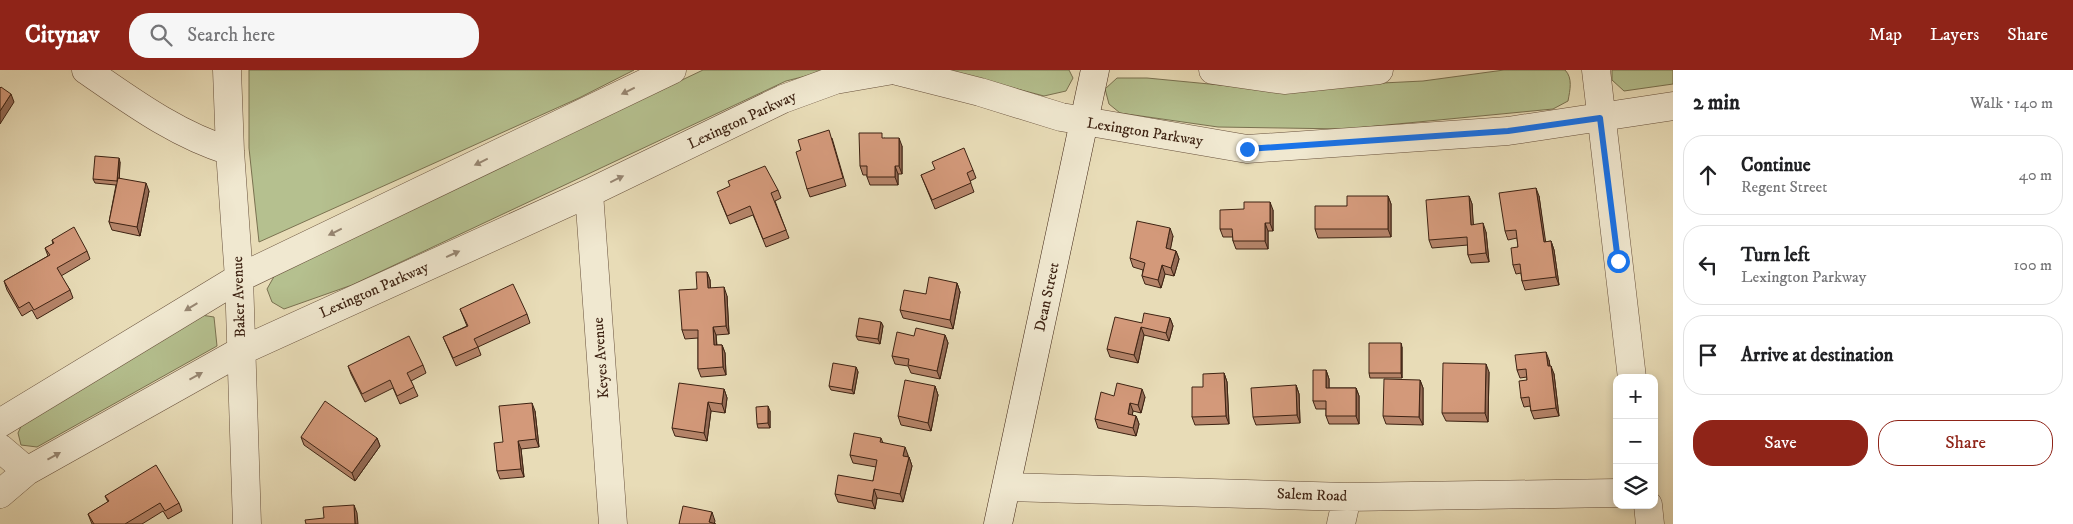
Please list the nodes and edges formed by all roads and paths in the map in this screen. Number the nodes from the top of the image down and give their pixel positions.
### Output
1 (86, 70) edge
2 (227, 70) edge
3 (672, 70) edge
4 (1095, 70) edge
5 (1213, 70) edge
6 (1379, 70) edge
7 (1596, 70) edge
8 (1673, 106) edge
9 (1600, 118) junction
10 (1084, 122) junction
11 (230, 151) junction
12 (589, 192) junction
13 (239, 278) junction
14 (241, 351) junction
15 (1632, 374) edge
16 (0, 423) edge
17 (0, 448) edge
18 (27, 471) junction
19 (1007, 487) junction
20 (1613, 492) edge
21 (0, 494) edge
22 (1347, 497) junction
23 (1648, 509) edge
24 (247, 524) edge
25 (613, 524) edge
26 (998, 524) edge
27 (1341, 524) edge
28 (1650, 524) edge

1 - 11 street
2 - 11 street, Baker Avenue
3 -> 13 street
4 - 10 street, Dean Street
5 - 6 street
7 - 9 street
8 - 9 street, Lexington Parkway
9 - 10 street, Lexington Parkway
9 - 15 street
12 -> 10 street, Lexington Parkway
10 - 19 street, Dean Street
11 - 13 street, Baker Avenue
14 -> 12 street, Lexington Parkway
12 - 25 street, Keyes Avenue
13 - 14 street, Baker Avenue
13 -> 16 street
18 -> 14 street, Lexington Parkway
14 - 24 street, Baker Avenue
17 - 18 street
18 - 21 street, Lexington Parkway
19 - 22 street, Salem Road
19 - 26 street, Dean Street
20 - 22 street, Salem Road
22 - 27 street
23 - 28 street

